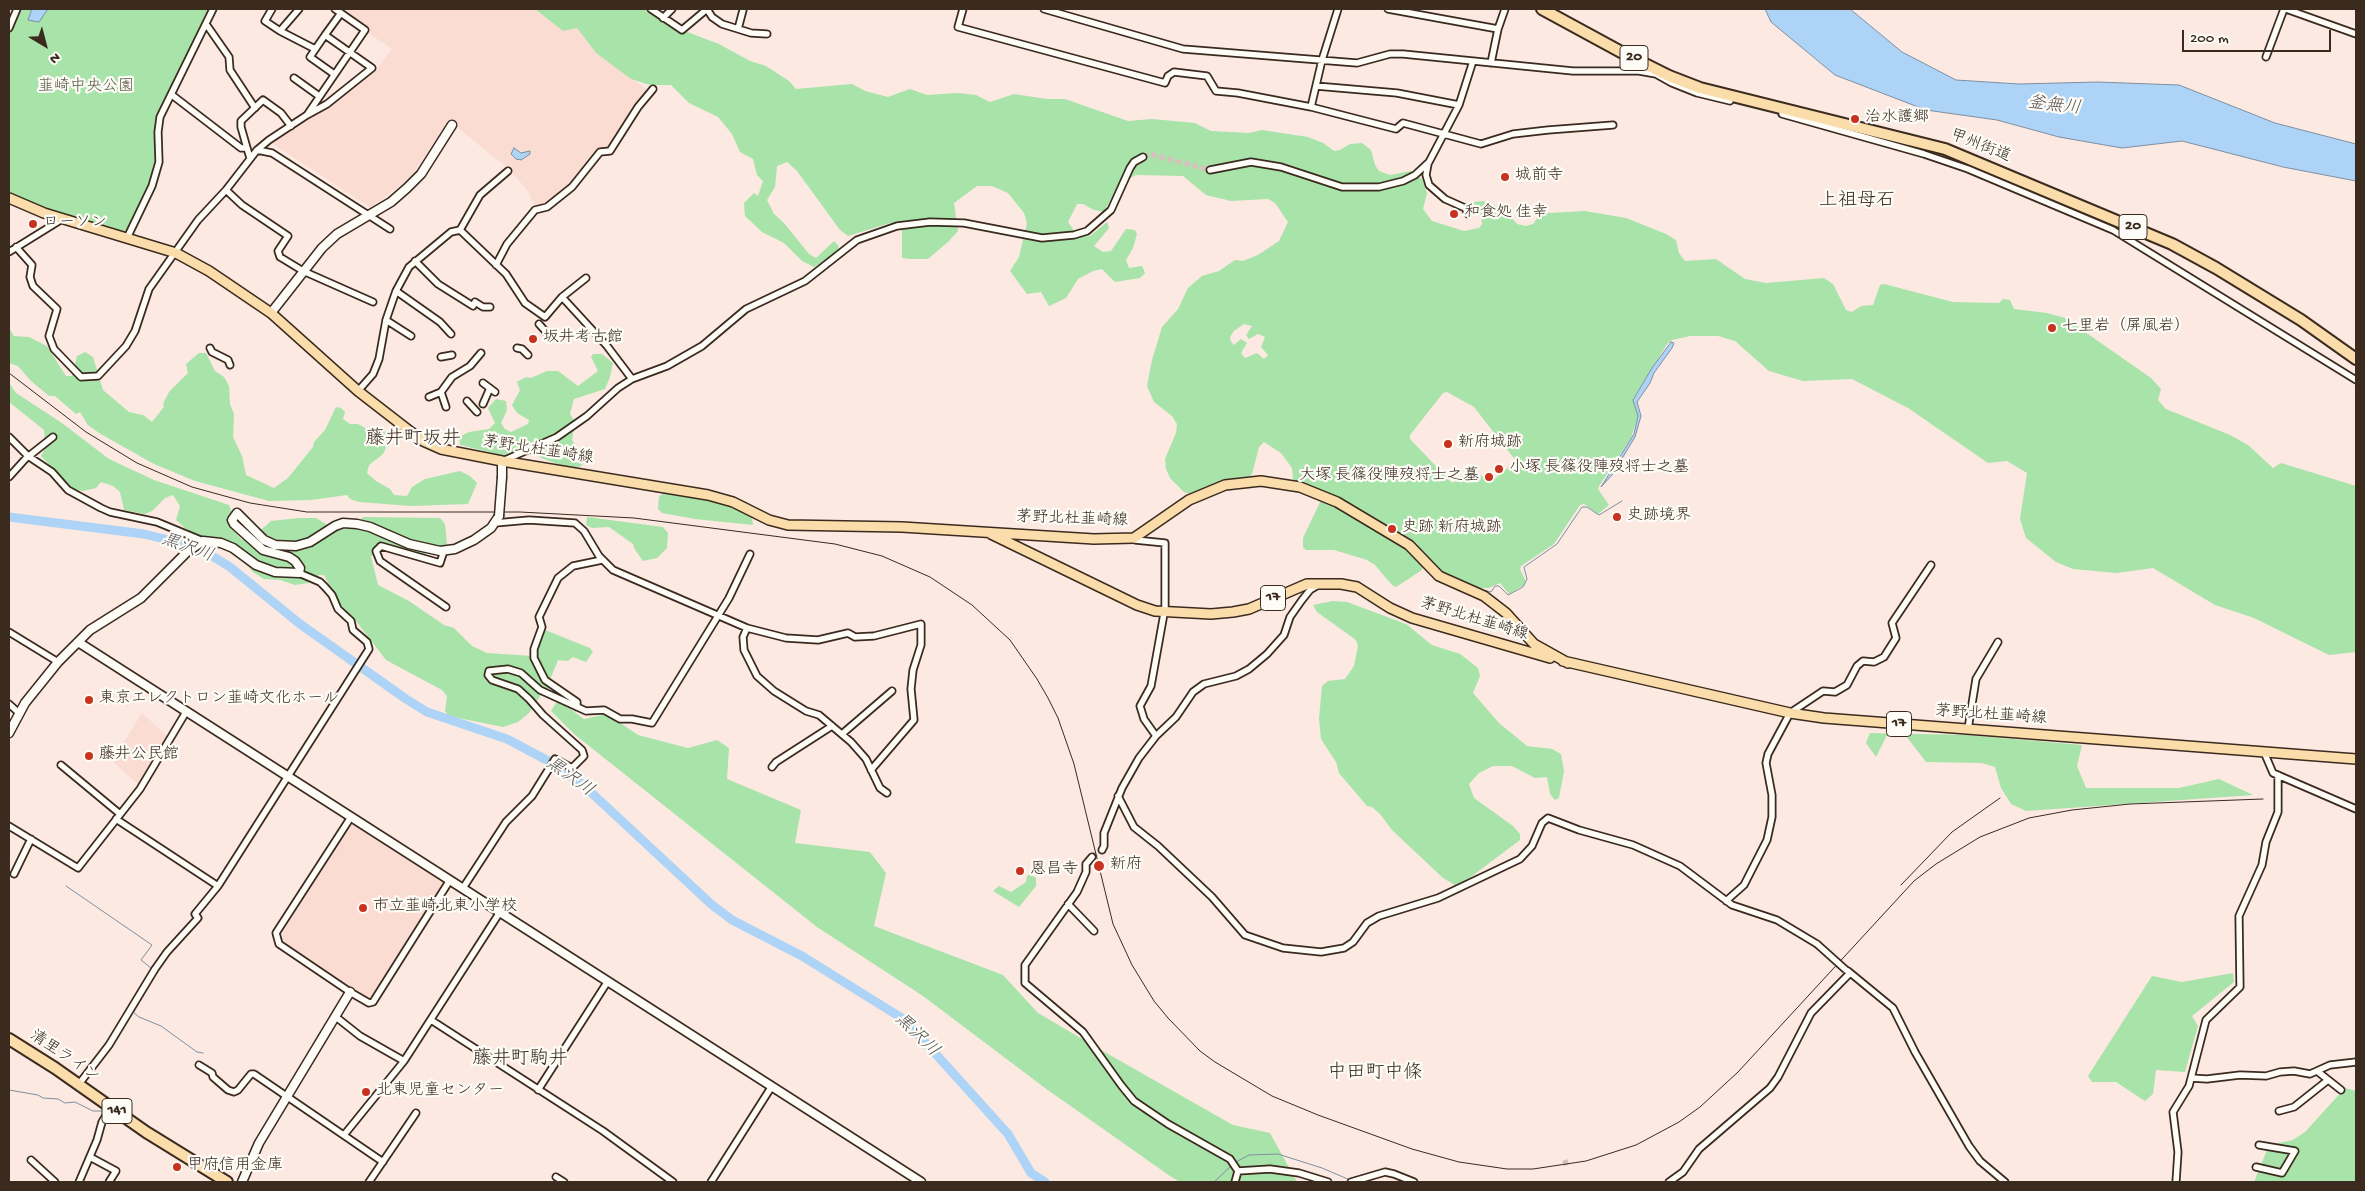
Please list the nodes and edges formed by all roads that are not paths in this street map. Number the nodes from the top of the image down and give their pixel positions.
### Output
1 (16, 9) edge
2 (213, 9) edge
3 (272, 9) edge
4 (299, 9) edge
5 (335, 9) edge
6 (651, 9) edge
7 (672, 9) edge
8 (707, 9) edge
9 (963, 9) edge
10 (1044, 9) edge
11 (1338, 9) edge
12 (1388, 9) edge
13 (1505, 9) edge
14 (1542, 9) edge
15 (2285, 9) edge
16 (744, 10) edge
17 (341, 13) junction
18 (663, 18) junction
19 (206, 24) junction
20 (9, 28) edge
21 (738, 29) junction
22 (1498, 29) junction
23 (280, 31) junction
24 (766, 34) dead end
25 (2356, 34) edge
26 (325, 35) junction
27 (316, 49) junction
28 (350, 52) junction
29 (2266, 57) dead end
30 (1322, 60) junction
31 (1473, 60) junction
32 (1491, 63) junction
33 (334, 74) junction
34 (294, 78) dead end
35 (1316, 86) junction
36 (653, 89) dead end
37 (172, 95) junction
38 (319, 96) junction
39 (1731, 96) junction
40 (1459, 105) junction
41 (1311, 107) junction
42 (255, 108) junction
43 (1783, 108) junction
44 (307, 115) junction
45 (452, 125) dead end
46 (291, 126) junction
47 (1613, 126) dead end
48 (1442, 134) junction
49 (247, 148) junction
50 (257, 150) junction
51 (1143, 157) dead end
52 (250, 158) junction
53 (1429, 162) junction
54 (1210, 170) tunnel mouth
55 (508, 171) dead end
56 (226, 190) junction
57 (9, 198) edge
58 (1468, 214) dead end
59 (369, 216) junction
60 (60, 218) junction
61 (390, 229) dead end
62 (460, 230) junction
63 (127, 238) junction
64 (16, 247) junction
65 (9, 252) edge
66 (176, 253) junction
67 (415, 261) junction
68 (496, 264) junction
69 (303, 270) junction
70 (586, 278) dead end
71 (396, 291) junction
72 (562, 297) junction
73 (373, 302) dead end
74 (490, 307) dead end
75 (271, 313) junction
76 (386, 320) junction
77 (539, 324) dead end
78 (451, 334) dead end
79 (548, 334) dead end
80 (411, 336) dead end
81 (210, 348) dead end
82 (517, 348) dead end
83 (481, 353) dead end
84 (452, 355) dead end
85 (528, 355) dead end
86 (441, 356) dead end
87 (2356, 359) edge
88 (230, 365) dead end
89 (632, 379) junction
90 (2356, 380) edge
91 (483, 383) dead end
92 (358, 391) junction
93 (441, 392) junction
94 (429, 397) dead end
95 (466, 401) dead end
96 (482, 404) dead end
97 (446, 407) dead end
98 (477, 412) dead end
99 (9, 437) edge
100 (53, 438) dead end
101 (28, 456) junction
102 (502, 462) junction
103 (9, 477) edge
104 (497, 519) junction
105 (981, 531) junction
106 (1134, 538) junction
107 (197, 545) junction
108 (444, 551) junction
109 (750, 554) dead end
110 (602, 560) junction
111 (1931, 565) dead end
112 (298, 573) junction
113 (1324, 582) junction
114 (446, 607) dead end
115 (1164, 612) junction
116 (718, 616) junction
117 (747, 628) junction
118 (9, 632) edge
119 (78, 642) junction
120 (1998, 642) dead end
121 (58, 662) junction
122 (1568, 663) junction
123 (892, 691) dead end
124 (9, 704) edge
125 (577, 707) junction
126 (186, 712) junction
127 (19, 713) junction
128 (1790, 713) junction
129 (832, 726) junction
130 (1968, 729) junction
131 (9, 733) edge
132 (842, 734) junction
133 (1156, 736) junction
134 (2264, 752) junction
135 (2356, 759) edge
136 (61, 765) dead end
137 (772, 767) dead end
138 (871, 770) junction
139 (2278, 775) junction
140 (287, 776) junction
141 (887, 793) dead end
142 (1118, 796) junction
143 (2356, 809) edge
144 (118, 816) junction
145 (351, 817) junction
146 (9, 826) edge
147 (31, 839) junction
148 (1102, 850) tunnel mouth
149 (1092, 857) tunnel mouth
150 (14, 874) dead end
151 (450, 880) junction
152 (218, 886) junction
153 (463, 888) junction
154 (1726, 901) junction
155 (1068, 904) junction
156 (500, 912) junction
157 (1094, 931) dead end
158 (1848, 972) junction
159 (608, 981) junction
160 (350, 992) junction
161 (336, 1017) junction
162 (431, 1020) junction
163 (9, 1038) edge
164 (404, 1061) junction
165 (2356, 1062) edge
166 (199, 1064) dead end
167 (2317, 1071) junction
168 (2191, 1078) junction
169 (2328, 1080) junction
170 (78, 1084) junction
171 (772, 1086) junction
172 (538, 1090) junction
173 (2341, 1090) dead end
174 (288, 1096) junction
175 (111, 1107) junction
176 (2279, 1110) dead end
177 (416, 1113) dead end
178 (344, 1134) junction
179 (2259, 1145) dead end
180 (90, 1157) junction
181 (31, 1160) dead end
182 (383, 1162) junction
183 (2256, 1167) dead end
184 (1238, 1171) junction
185 (556, 1177) dead end
186 (55, 1182) edge
187 (79, 1182) edge
188 (109, 1182) edge
189 (227, 1182) edge
190 (242, 1182) edge
191 (369, 1182) edge
192 (564, 1182) edge
193 (673, 1182) edge
194 (711, 1182) edge
195 (921, 1182) edge
196 (1235, 1182) edge
197 (1328, 1182) edge
198 (1351, 1182) edge
199 (1414, 1182) edge
200 (1669, 1182) edge
201 (2005, 1182) edge
202 (2176, 1182) edge

1 - 20 street
2 - 19 street
3 - 23 street
4 - 23 street
5 - 17 street
6 - 18 street
7 - 18 street
8 - 18 street
8 - 21 street
9 - 41 street
10 - 30 street
11 - 30 street
12 - 22 street
13 - 22 street
14 - 39 highway, 甲州街道 / 20
15 - 25 street
15 - 29 street
16 - 21 street
17 - 26 street
17 - 28 street
19 - 37 street
19 - 42 street
21 - 24 street
22 - 32 street
23 - 27 street
26 - 27 street
26 - 28 street
27 - 33 street
28 - 33 street
28 - 44 street
30 - 31 street
30 - 35 street
31 - 32 street
31 - 40 street
32 - 39 street
33 - 38 street
34 - 38 street
35 - 40 street
35 - 41 street
36 - 68 street
37 - 49 street
37 - 63 street
38 - 44 street
39 - 43 highway, 甲州街道 / 20
40 - 48 street
41 - 48 street
42 - 46 street
42 - 49 street
43 - 87 highway, 甲州街道 / 20
43 - 90 street
44 - 46 street
45 - 59 street
46 - 50 street
47 - 48 street
48 - 53 street
49 - 52 street
50 - 52 street
50 - 59 street
51 - 89 street
52 - 56 street
53 - 54 street
53 - 58 street
55 - 62 street
56 - 66 street
56 - 69 street
57 - 60 main road, 茅野北杜韮崎線 / 17
59 - 61 street
59 - 69 street
60 - 63 main road, 茅野北杜韮崎線 / 17
60 - 64 street
62 - 67 street
62 - 68 street
63 - 66 main road, 茅野北杜韮崎線 / 17
64 - 65 street
64 - 66 street
66 - 75 main road, 茅野北杜韮崎線 / 17
67 - 71 street
67 - 74 street
68 - 72 street
69 - 73 street
69 - 75 street
70 - 72 street
71 - 76 street
71 - 78 street
72 - 89 street
75 - 92 main road, 茅野北杜韮崎線 / 17
76 - 80 street
76 - 92 street
77 - 79 street
81 - 88 street
82 - 85 street
83 - 93 street
84 - 86 street
89 - 102 street
91 - 96 street
92 - 102 main road, 茅野北杜韮崎線 / 17
93 - 94 street
93 - 97 street
95 - 98 street
99 - 101 street
100 - 101 street
101 - 103 street
101 - 107 street
102 - 104 street, bridge
102 - 105 main road, 茅野北杜韮崎線 / 17
104 - 108 street
104 - 110 street
105 - 106 main road, 茅野北杜韮崎線 / 17
105 - 115 main road, 茅野北杜韮崎線 / 17
106 - 115 street
106 - 122 main road, 茅野北杜韮崎線 / 17
107 - 112 street
107 - 119 street
108 - 112 street
108 - 114 street
109 - 116 street
110 - 116 street
110 - 125 street
111 - 128 street
112 - 140 street
113 - 115 main road, 茅野北杜韮崎線 / 17
113 - 122 main road, 茅野北杜韮崎線 / 17
113 - 133 street
115 - 133 street
116 - 117 street
116 - 125 street
117 - 129 street
117 - 138 street
118 - 121 street
119 - 121 street
119 - 126 street
120 - 130 street
121 - 127 street
122 - 128 main road, 茅野北杜韮崎線 / 17
123 - 132 street
124 - 127 street
125 - 153 street
126 - 140 street
126 - 144 street
127 - 131 street
128 - 130 main road, 茅野北杜韮崎線 / 17
128 - 154 street
129 - 132 street
129 - 137 street
130 - 134 main road, 茅野北杜韮崎線 / 17
132 - 138 street
133 - 142 street
134 - 135 main road, 茅野北杜韮崎線 / 17
134 - 139 street
136 - 144 street
138 - 141 street
139 - 143 street
139 - 168 street
140 - 145 street
140 - 152 street
142 - 148 street
142 - 154 street
144 - 147 street
144 - 152 street
145 - 151 street
145 - 160 street
146 - 147 street
147 - 150 street
149 - 155 street
151 - 153 street
151 - 160 street
152 - 170 street
153 - 156 street
154 - 158 street, bridge
155 - 157 street
155 - 184 street
156 - 159 street
156 - 162 street
158 - 200 street
158 - 201 street
159 - 171 street
159 - 172 street
160 - 161 street
161 - 164 street
161 - 174 street
162 - 164 street
162 - 172 street
163 - 170 highway, 清里ライン / 141
164 - 178 street
165 - 167 street
166 - 174 street
167 - 168 street
167 - 169 street
168 - 202 street
169 - 173 street
169 - 176 street
170 - 175 highway, 清里ライン / 141
171 - 194 street
171 - 195 street
172 - 193 street
174 - 178 street
174 - 190 street
175 - 180 street
175 - 189 highway, 清里ライン / 141
177 - 182 street
178 - 182 street
179 - 183 street
180 - 187 street
180 - 188 street
181 - 186 street
182 - 191 street
184 - 196 street
184 - 197 street
185 - 192 street
198 - 199 street

